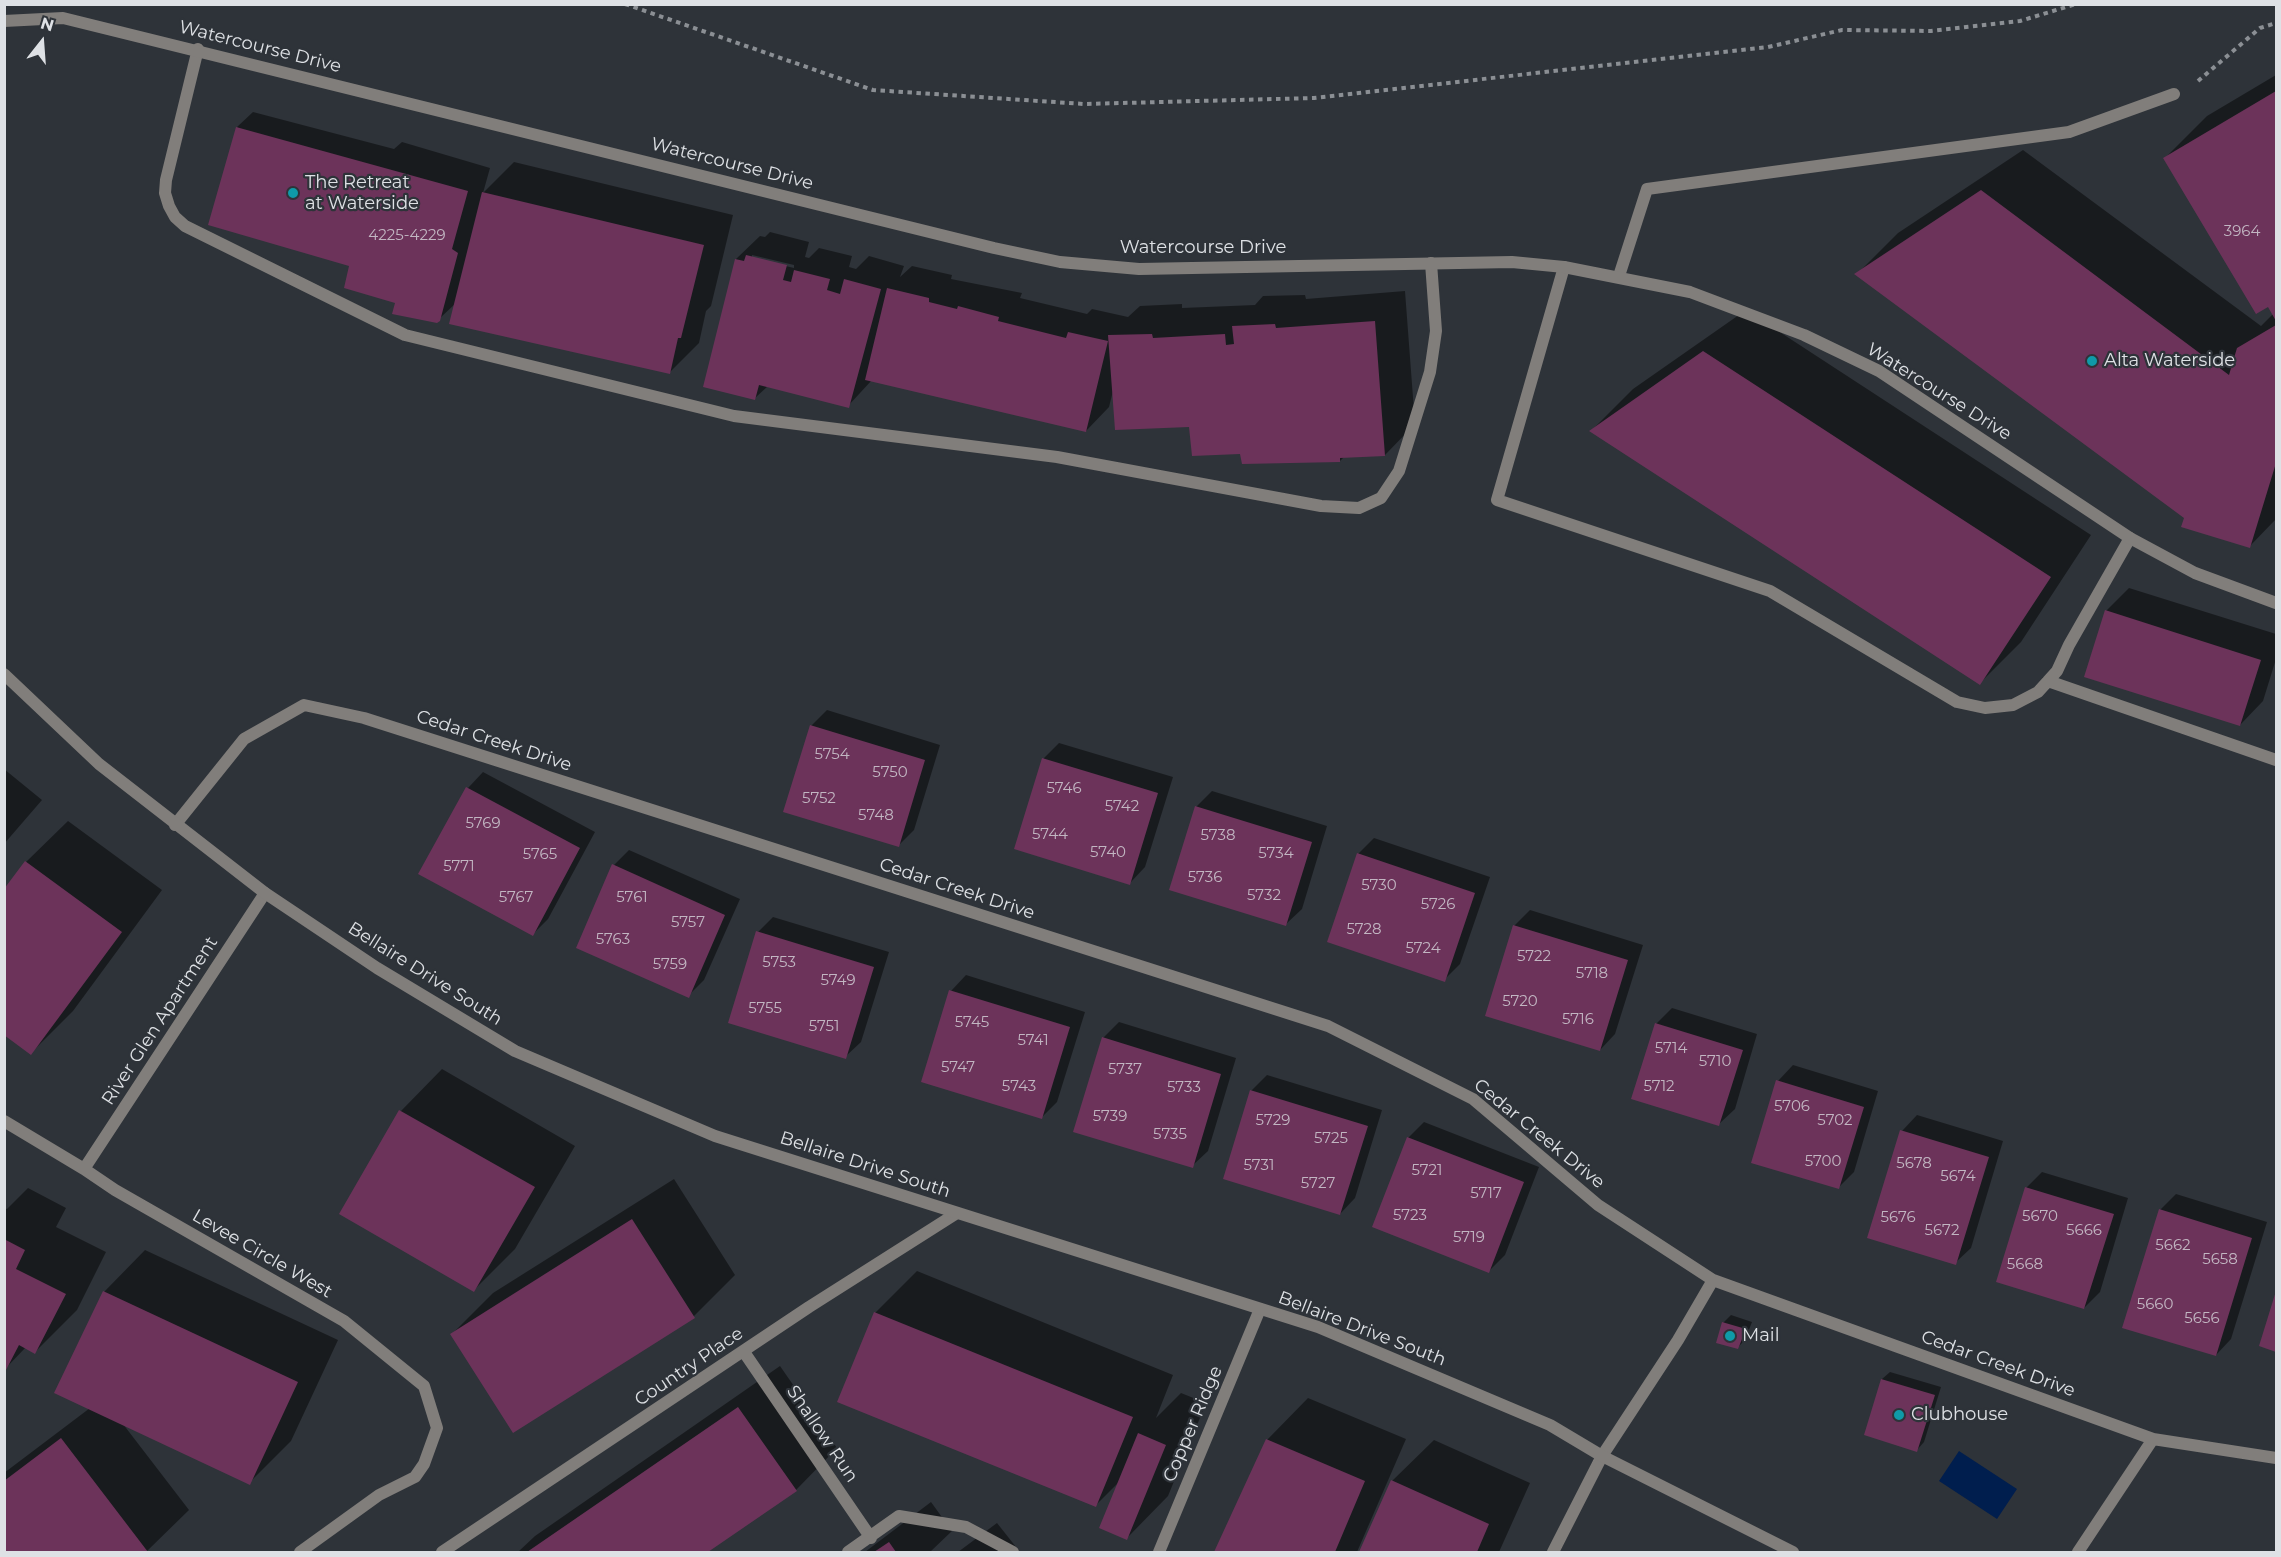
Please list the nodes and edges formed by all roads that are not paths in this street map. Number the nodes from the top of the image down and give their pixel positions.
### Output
1 (4, 21) edge
2 (198, 49) junction
3 (2174, 94) road end
4 (1431, 263) junction
5 (1564, 267) junction
6 (1618, 276) junction
7 (2130, 538) junction
8 (2277, 603) edge
9 (4, 674) edge
10 (2048, 681) junction
11 (2277, 760) edge
12 (175, 825) junction
13 (266, 893) junction
14 (4, 1121) edge
15 (84, 1169) junction
16 (957, 1213) junction
17 (1713, 1280) junction
18 (1260, 1309) junction
19 (744, 1352) junction
20 (2153, 1439) junction
21 (1602, 1456) junction
22 (2277, 1458) edge
23 (871, 1538) junction
24 (300, 1552) edge
25 (442, 1552) edge
26 (848, 1552) edge
27 (1013, 1552) edge
28 (1159, 1552) edge
29 (1553, 1552) edge
30 (1793, 1552) edge
31 (2078, 1552) edge

1 - 2 street, Watercourse Drive
2 - 4 street, Watercourse Drive
2 - 4 street
3 - 6 street
4 - 5 street, Watercourse Drive
5 - 6 street, Watercourse Drive
5 - 10 street
6 - 7 street, Watercourse Drive
7 - 8 street, Watercourse Drive
7 - 10 street
9 - 12 street, Bellaire Drive South
10 - 11 street
12 - 13 street, Bellaire Drive South
12 - 17 street, Cedar Creek Drive
13 - 15 street, River Glen Apartment
13 - 16 street, Bellaire Drive South
14 - 15 street, Levee Circle West
15 - 24 street, Levee Circle West
16 - 18 street, Bellaire Drive South
16 - 19 street, Country Place
17 - 20 street, Cedar Creek Drive
17 - 21 street
18 - 21 street, Bellaire Drive South
18 - 28 street, Copper Ridge
19 - 23 street, Shallow Run
19 - 25 street, Country Place
20 - 22 street, Cedar Creek Drive
20 - 31 street
21 - 29 street
21 - 30 street, Bellaire Drive South
23 - 26 street
23 - 27 street

